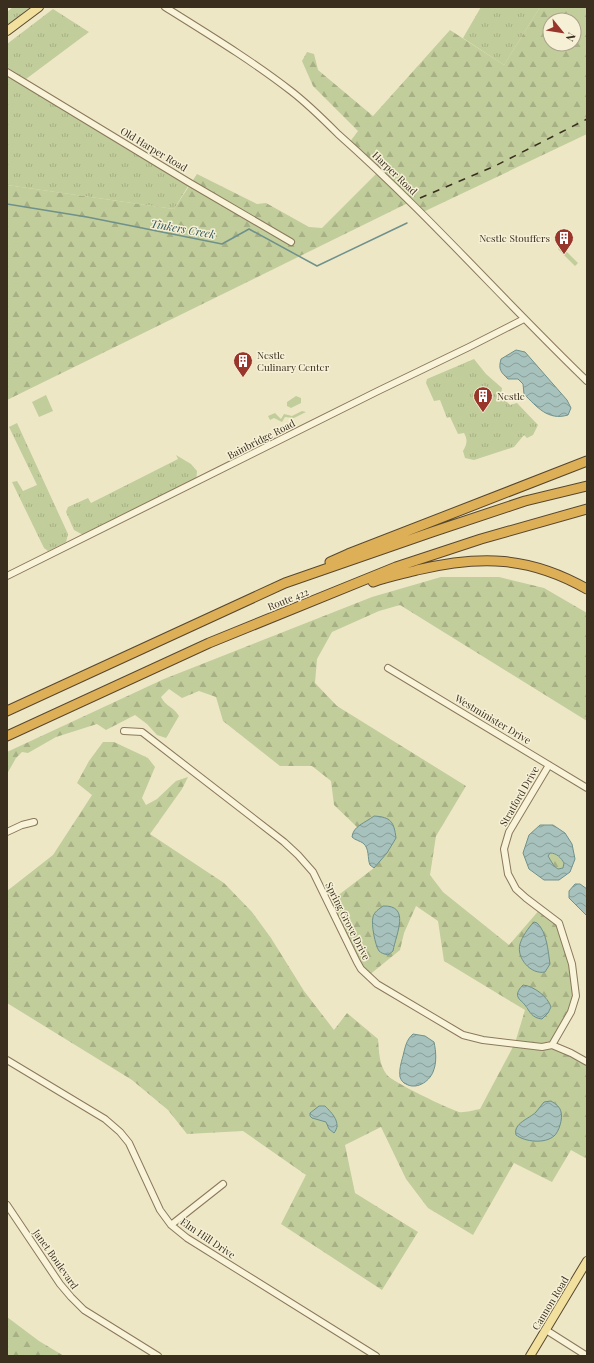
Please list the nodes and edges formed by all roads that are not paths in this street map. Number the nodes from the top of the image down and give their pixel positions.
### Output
1 (39, 7) edge
2 (165, 7) edge
3 (7, 31) edge
4 (7, 72) edge
5 (291, 242) dead end
6 (524, 319) junction
7 (587, 382) edge
8 (587, 461) edge
9 (587, 486) edge
10 (587, 509) edge
11 (7, 576) edge
12 (285, 583) junction
13 (587, 589) edge
14 (257, 623) junction
15 (388, 668) dead end
16 (7, 711) edge
17 (124, 731) dead end
18 (7, 736) edge
19 (549, 765) junction
20 (587, 788) edge
21 (34, 822) dead end
22 (7, 832) edge
23 (552, 1045) junction
24 (7, 1060) edge
25 (587, 1062) edge
26 (223, 1184) dead end
27 (7, 1205) edge
28 (171, 1225) junction
29 (587, 1261) edge
30 (546, 1330) junction
31 (158, 1356) edge
32 (376, 1356) edge
33 (530, 1356) edge
34 (587, 1356) edge

1 - 3 main road
2 - 6 street, Harper Road
4 - 5 street, Old Harper Road
6 - 7 street, Harper Road
6 - 11 street, Bainbridge Road
8 - 12 highway
9 - 12 highway, Route 422
10 - 14 highway, Route 422
12 - 16 highway, Route 422
13 - 14 highway
14 - 18 highway, Route 422
15 - 19 street, Westminister Drive
17 - 23 street, Spring Grove Drive
19 - 20 street, Westminister Drive
19 - 23 street, Stratford Drive
21 - 22 street
23 - 25 street, Spring Grove Drive
24 - 28 street, Elm Hill Drive
26 - 28 street
27 - 31 street, Janet Boulevard
28 - 32 street, Elm Hill Drive
29 - 30 main road, Cannon Road
30 - 33 main road, Cannon Road
30 - 34 street

